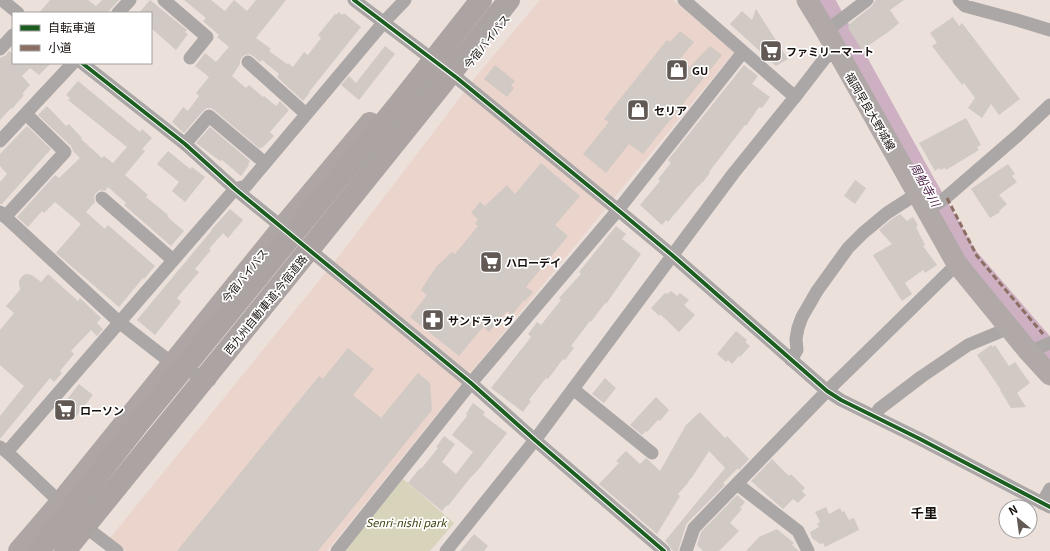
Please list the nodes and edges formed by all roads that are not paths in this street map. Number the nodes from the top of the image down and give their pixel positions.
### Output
1 (2, 0) edge
2 (130, 0) edge
3 (164, 0) edge
4 (354, 0) edge
5 (405, 0) edge
6 (470, 0) edge
7 (481, 0) edge
8 (509, 0) edge
9 (520, 0) edge
10 (684, 0) edge
11 (807, 0) edge
12 (867, 0) edge
13 (959, 0) edge
14 (17, 12) edge
15 (119, 12) edge
16 (384, 22) junction
17 (834, 25) junction
18 (1050, 30) edge
19 (12, 36) edge
20 (0, 49) edge
21 (837, 50) junction
22 (743, 52) junction
23 (427, 54) junction
24 (190, 58) dead end
25 (248, 62) dead end
26 (72, 64) edge
27 (83, 64) edge
28 (457, 78) junction
29 (795, 96) junction
30 (1050, 105) edge
31 (26, 114) junction
32 (306, 114) junction
33 (0, 141) edge
34 (185, 144) junction
35 (265, 163) junction
36 (235, 189) junction
37 (102, 198) dead end
38 (929, 201) junction
39 (618, 210) junction
40 (3, 214) edge
41 (283, 227) junction
42 (314, 253) junction
43 (672, 255) junction
44 (173, 260) junction
45 (957, 264) junction
46 (119, 322) junction
47 (1009, 328) junction
48 (1049, 343) edge
49 (1029, 352) junction
50 (791, 360) junction
51 (173, 364) junction
52 (1050, 375) edge
53 (210, 380) junction
54 (471, 383) junction
55 (573, 389) junction
56 (828, 391) junction
57 (875, 416) junction
58 (535, 440) junction
59 (4, 449) edge
60 (652, 453) dead end
61 (737, 484) junction
62 (1050, 489) edge
63 (61, 502) junction
64 (1046, 505) edge
65 (92, 532) junction
66 (19, 551) edge
67 (39, 551) edge
68 (65, 551) edge
69 (77, 551) edge
70 (117, 551) edge
71 (338, 551) edge
72 (446, 551) edge
73 (664, 551) edge
74 (686, 551) edge
75 (808, 551) edge

1 - 14 street
2 - 15 street
3 - 24 street
4 - 16 street
5 - 16 street
6 - 23 highway, 今宿バイパス
7 - 67 highway, 西九州自動車道;今宿道路, bridge
8 - 68 highway, 西九州自動車道;今宿道路, bridge
9 - 28 highway, 今宿バイパス
10 - 22 street
11 - 17 main road, 福岡早良大野城線
12 - 17 street
13 - 18 street
16 - 23 street
16 - 32 street
17 - 21 main road, 福岡早良大野城線
19 - 20 street
21 - 29 street
21 - 38 main road, 福岡早良大野城線
22 - 29 street
22 - 39 street
23 - 28 street
23 - 41 highway, 今宿バイパス
25 - 32 street
26 - 31 street
27 - 34 street
28 - 39 street
28 - 42 highway, 今宿バイパス
29 - 43 street
30 - 38 street
31 - 33 street
31 - 40 street
32 - 35 street
34 - 35 street
34 - 36 street
35 - 36 street
36 - 41 street
36 - 44 street
37 - 44 street
38 - 45 main road, 福岡早良大野城線
38 - 50 street
39 - 43 street
39 - 54 street
40 - 46 street
41 - 42 street
41 - 51 highway, 今宿バイパス
42 - 53 highway, 今宿バイパス
42 - 54 street
43 - 50 street
43 - 55 street
44 - 46 street
45 - 47 main road, 福岡早良大野城線
45 - 56 street
46 - 51 street
46 - 59 street
47 - 49 main road, 福岡早良大野城線
47 - 57 street
48 - 49 street
49 - 52 main road, 福岡早良大野城線
50 - 56 street
51 - 53 street
51 - 63 highway, 今宿バイパス
53 - 65 highway, 今宿バイパス
54 - 58 street
54 - 71 street
55 - 58 street
55 - 60 street
56 - 57 street
56 - 61 street
57 - 64 street
58 - 72 street
58 - 73 street
59 - 63 street
61 - 74 street
61 - 75 street
62 - 64 street
63 - 65 street
63 - 66 highway, 今宿バイパス
65 - 69 highway, 今宿バイパス
65 - 70 street

